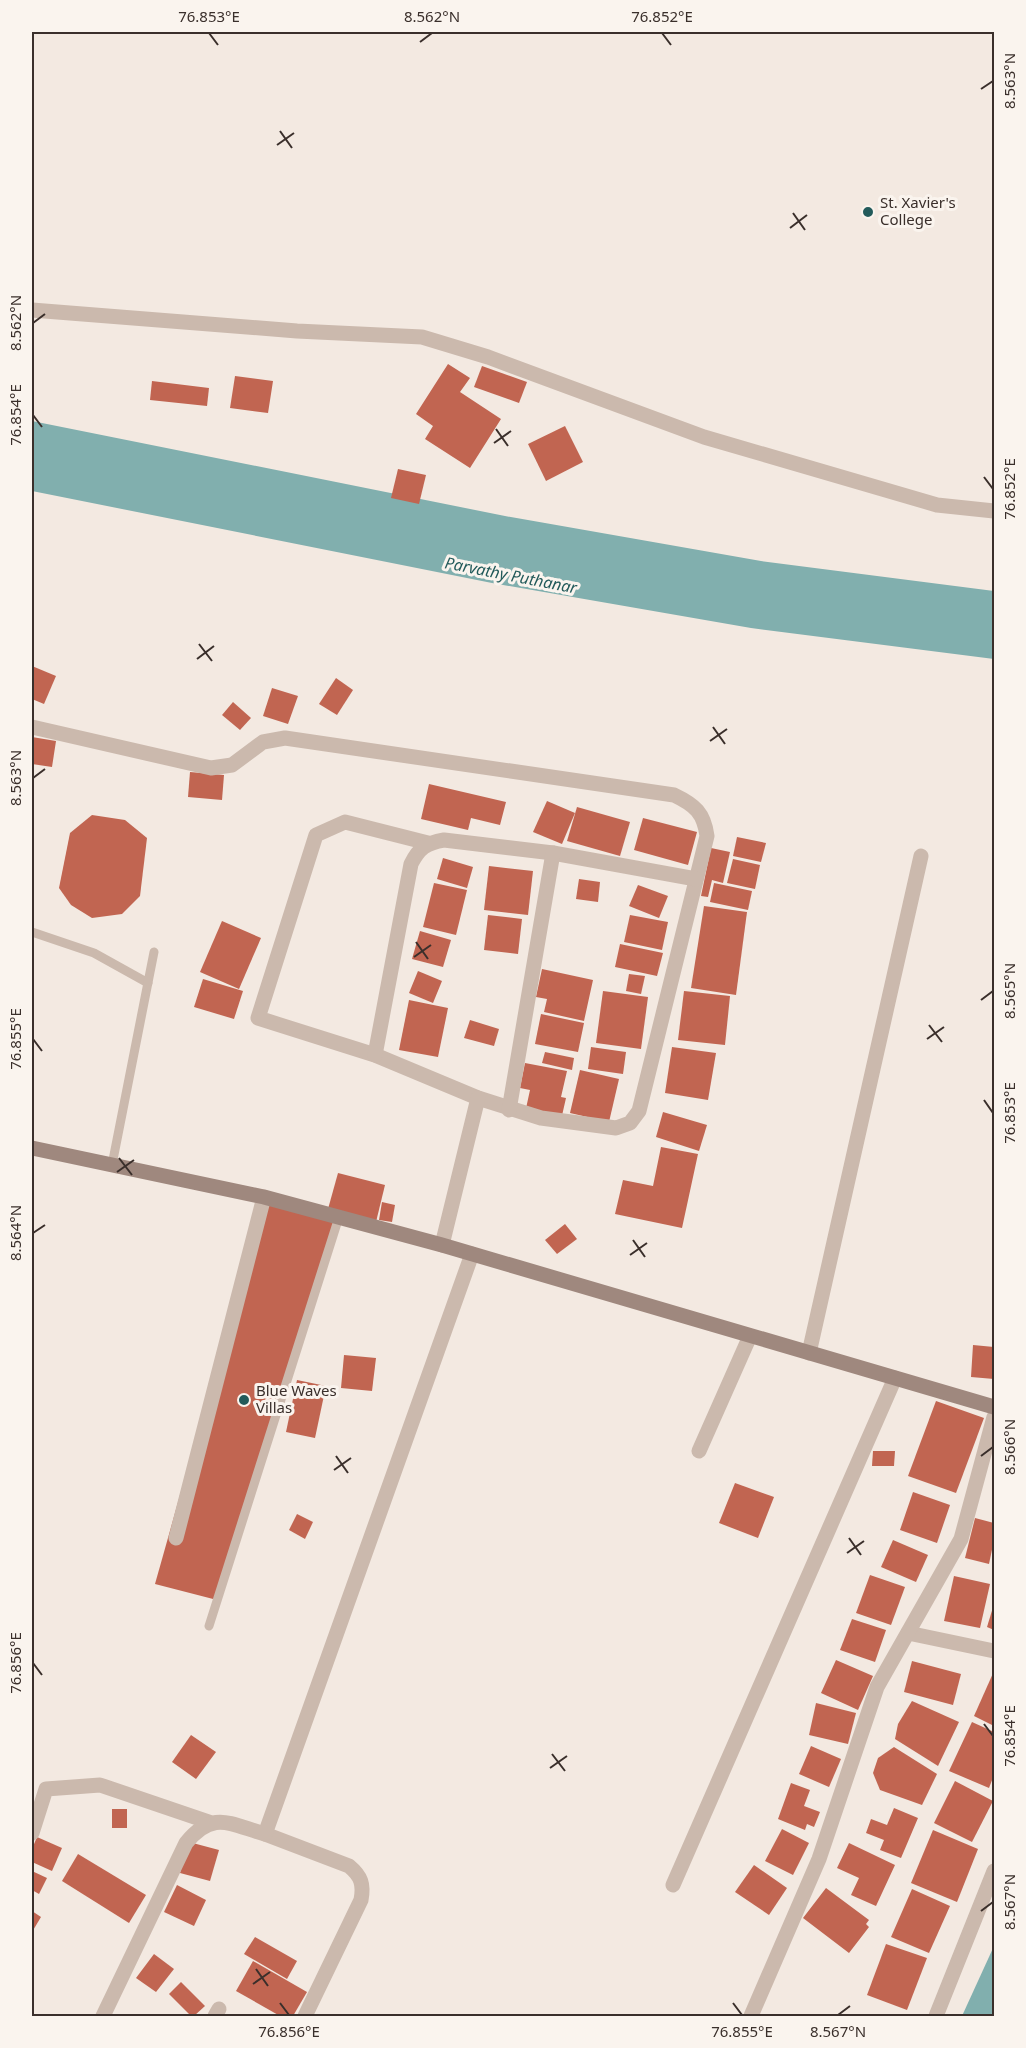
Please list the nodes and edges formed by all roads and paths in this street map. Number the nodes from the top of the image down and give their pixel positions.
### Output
1 (32, 310) edge
2 (994, 511) edge
3 (32, 727) edge
4 (428, 843) junction
5 (553, 853) junction
6 (921, 856) dead end
7 (696, 879) junction
8 (32, 932) edge
9 (154, 952) dead end
10 (148, 983) junction
11 (375, 1055) junction
12 (478, 1098) junction
13 (509, 1110) junction
14 (32, 1148) edge
15 (112, 1165) junction
16 (264, 1197) junction
17 (339, 1217) junction
18 (442, 1245) junction
19 (472, 1254) junction
20 (750, 1336) junction
21 (809, 1353) junction
22 (895, 1378) junction
23 (994, 1407) edge
24 (994, 1417) edge
25 (699, 1451) dead end
26 (176, 1538) dead end
27 (209, 1626) dead end
28 (908, 1633) junction
29 (994, 1651) edge
30 (209, 1822) junction
31 (32, 1833) edge
32 (265, 1834) junction
33 (994, 1871) edge
34 (673, 1885) dead end
35 (103, 2016) edge
36 (305, 2016) edge
37 (751, 2016) edge
38 (936, 2016) edge

1 - 2 street
3 - 7 street
4 - 5 street
4 - 11 street
4 - 11 street
5 - 7 street
5 - 13 street
6 - 21 street
7 - 13 street
8 - 10 lane
9 - 10 lane
10 - 15 lane
11 - 12 street
12 - 13 street
12 - 18 street
14 - 15 street
15 - 16 street
16 - 17 street
16 - 26 street
17 - 18 street
17 - 27 lane
18 - 19 street
19 - 20 street
19 - 32 street
20 - 21 street
20 - 25 street
21 - 22 street
22 - 23 street
22 - 34 street
24 - 28 street
28 - 29 street
28 - 37 street
30 - 31 street
30 - 32 street
30 - 35 street
32 - 36 street
33 - 38 street

